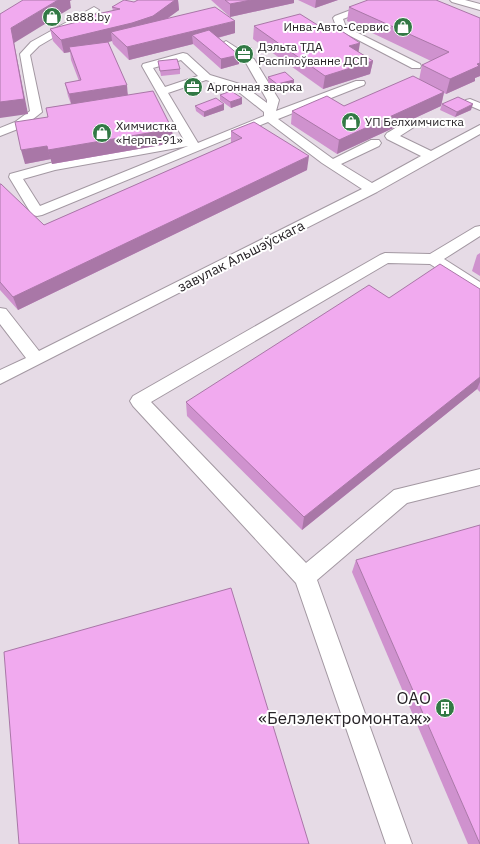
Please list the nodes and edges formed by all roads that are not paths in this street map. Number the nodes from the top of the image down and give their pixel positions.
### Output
1 (385, 0) edge
2 (455, 0) edge
3 (480, 7) edge
4 (94, 10) dead end
5 (226, 44) edge
6 (416, 66) dead end
7 (206, 77) junction
8 (360, 83) edge
9 (162, 91) junction
10 (270, 114) junction
11 (408, 127) edge
12 (480, 129) edge
13 (0, 132) edge
14 (375, 143) edge
15 (193, 145) junction
16 (430, 156) junction
17 (332, 164) junction
18 (15, 177) junction
19 (0, 181) edge
20 (372, 189) junction
21 (480, 230) edge
22 (433, 259) junction
23 (480, 289) edge
24 (0, 313) edge
25 (36, 359) junction
26 (0, 378) edge
27 (480, 477) edge
28 (305, 577) junction
29 (399, 844) edge

1 - 6 lane
2 - 3 lane
4 - 13 lane
5 - 10 lane
7 - 9 lane
7 - 9 lane
7 - 10 lane
8 - 10 lane
9 - 15 lane
10 - 15 lane
10 - 17 lane
11 - 16 lane
12 - 16 lane, завулак Альшэўскага
14 - 17 lane
15 - 18 lane
15 - 18 lane
16 - 20 lane, завулак Альшэўскага
17 - 20 lane
18 - 19 lane
20 - 25 lane, завулак Альшэўскага
21 - 22 lane
22 - 23 lane
22 - 28 lane
24 - 25 lane
25 - 26 lane, завулак Альшэўскага
27 - 28 lane
28 - 29 lane

